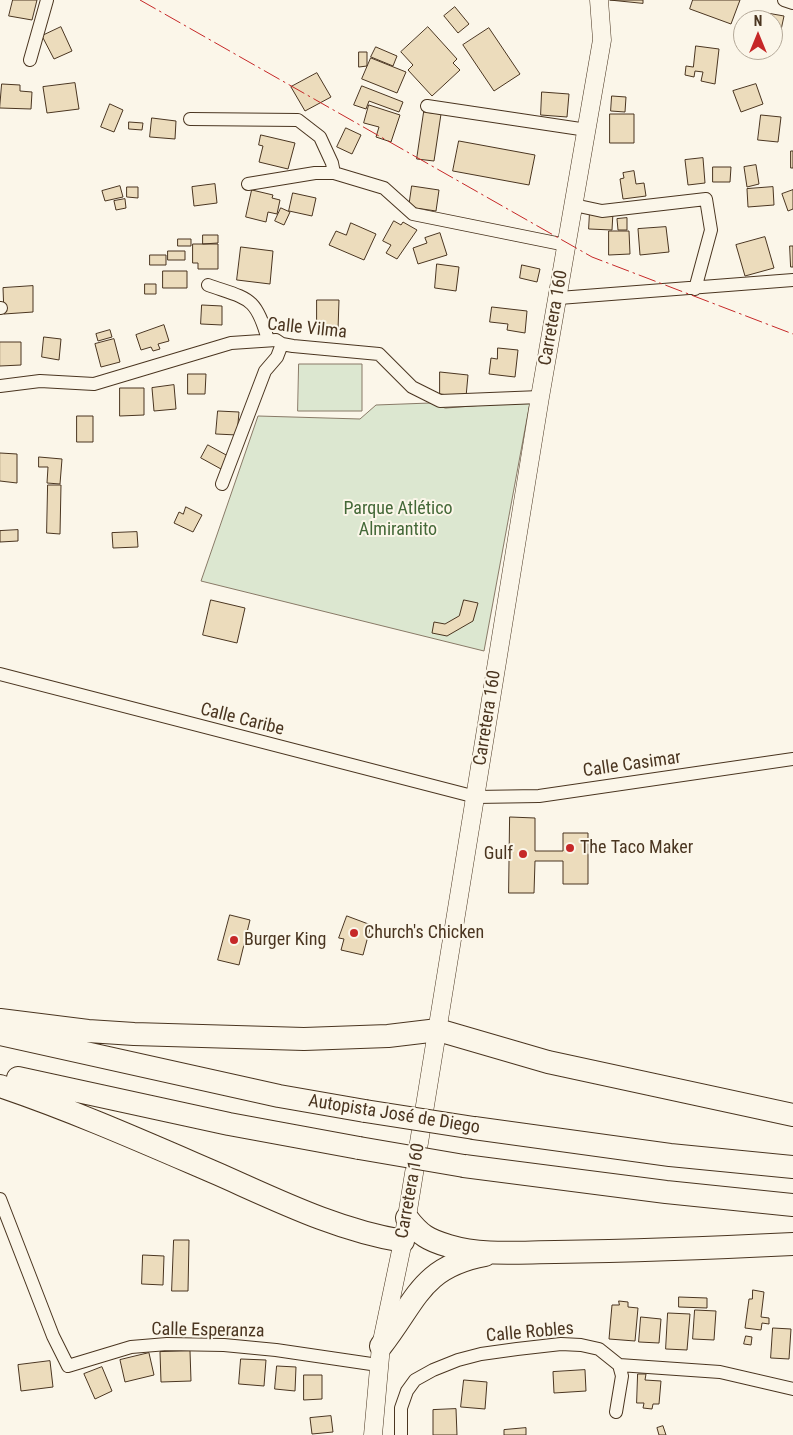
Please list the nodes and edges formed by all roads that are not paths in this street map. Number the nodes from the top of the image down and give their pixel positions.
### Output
1 (47, 0) edge
2 (599, 0) edge
3 (784, 0) edge
4 (793, 3) edge
5 (30, 60) dead end
6 (427, 106) dead end
7 (190, 120) dead end
8 (587, 130) junction
9 (334, 173) junction
10 (248, 184) dead end
11 (574, 205) junction
12 (566, 245) junction
13 (793, 280) edge
14 (208, 285) dead end
15 (695, 289) junction
16 (558, 298) junction
17 (268, 340) junction
18 (282, 344) junction
19 (0, 386) edge
20 (540, 397) junction
21 (222, 484) dead end
22 (0, 674) edge
23 (793, 759) edge
24 (476, 797) junction
25 (0, 1020) edge
26 (438, 1030) junction
27 (0, 1034) edge
28 (0, 1074) edge
29 (0, 1086) edge
30 (793, 1115) edge
31 (793, 1167) edge
32 (0, 1200) edge
33 (793, 1205) edge
34 (407, 1218) junction
35 (403, 1241) junction
36 (793, 1244) edge
37 (503, 1252) junction
38 (380, 1355) junction
39 (619, 1365) junction
40 (793, 1389) edge
41 (616, 1412) dead end
42 (373, 1435) edge
43 (400, 1435) edge

1 - 5 street
2 - 8 street, Carretera 160
3 - 4 street
6 - 8 street
7 - 9 street
8 - 11 street, Carretera 160
9 - 10 street
9 - 12 street
11 - 12 street, Carretera 160
11 - 15 street
12 - 16 street, Carretera 160
13 - 15 street
14 - 17 street
15 - 16 street
16 - 20 street, Carretera 160
17 - 18 street, Calle Vilma
17 - 19 street, Calle Vilma
18 - 20 street, Calle Vilma
18 - 21 street
20 - 24 street, Carretera 160
22 - 24 street, Calle Caribe
23 - 24 street, Calle Casimar
24 - 26 street, Carretera 160
25 - 26 highway
26 - 30 highway
26 - 34 street, Carretera 160
27 - 31 highway, Autopista José de Diego, bridge
28 - 33 highway, bridge
29 - 35 highway
32 - 38 street, Calle Esperanza
34 - 35 street, Carretera 160
34 - 37 highway
35 - 38 street, Carretera 160
36 - 37 highway
37 - 38 highway
38 - 42 street, Carretera 160
39 - 40 street
39 - 41 street
39 - 43 street, Calle Robles

